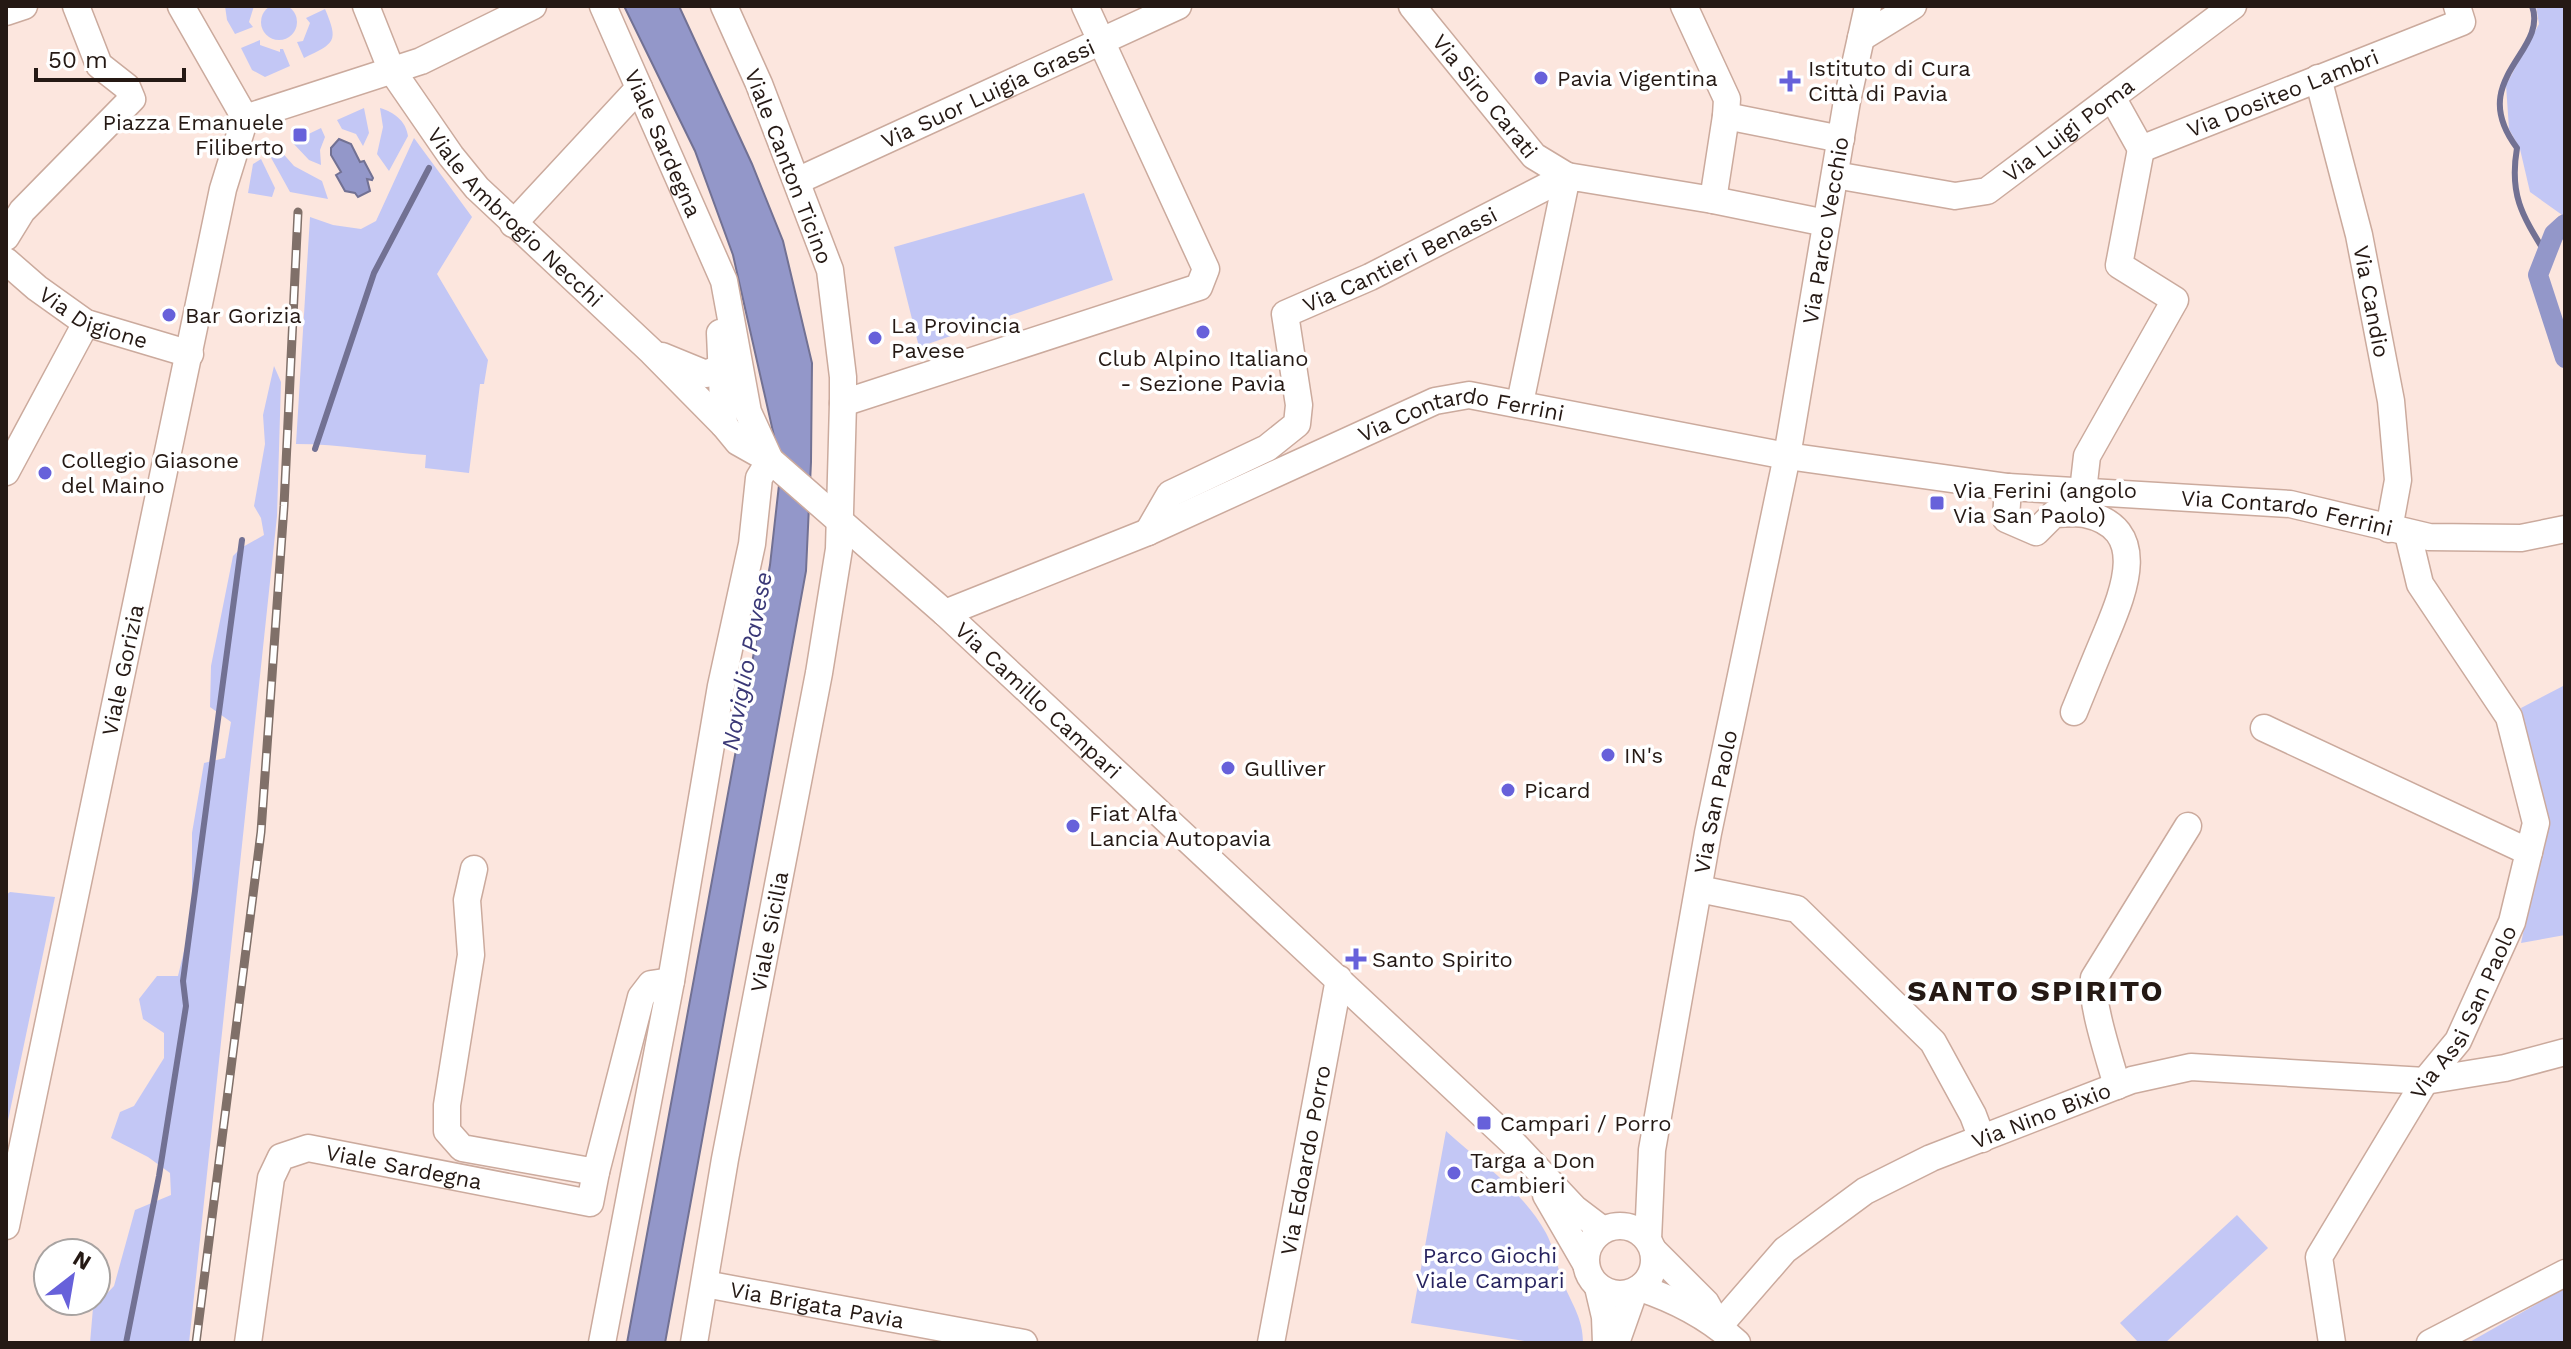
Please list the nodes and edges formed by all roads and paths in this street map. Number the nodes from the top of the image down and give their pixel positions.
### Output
1 (24, 6) edge
2 (76, 6) edge
3 (181, 6) edge
4 (204, 6) edge
5 (366, 6) edge
6 (533, 6) edge
7 (603, 6) edge
8 (724, 6) edge
9 (1085, 6) edge
10 (1178, 6) edge
11 (1412, 6) edge
12 (1684, 6) edge
13 (1868, 6) edge
14 (1913, 6) edge
15 (2233, 6) edge
16 (2457, 6) edge
17 (6, 12) edge
18 (1861, 38) junction
19 (1101, 40) junction
20 (205, 47) junction
21 (391, 69) junction
22 (2318, 78) junction
23 (639, 88) junction
24 (2112, 97) junction
25 (1726, 116) junction
26 (245, 118) junction
27 (1841, 139) junction
28 (2141, 149) junction
29 (1835, 175) junction
30 (1567, 176) junction
31 (797, 181) junction
32 (1713, 200) junction
33 (1826, 223) junction
34 (513, 224) junction
35 (6, 237) edge
36 (6, 261) edge
37 (724, 281) junction
38 (86, 323) junction
39 (652, 352) junction
40 (190, 354) junction
41 (722, 367) junction
42 (843, 403) junction
43 (1520, 403) junction
44 (724, 425) junction
45 (1787, 456) junction
46 (770, 460) junction
47 (6, 472) edge
48 (2008, 487) junction
49 (2083, 491) junction
50 (839, 521) junction
51 (2565, 529) edge
52 (2398, 531) junction
53 (1148, 532) junction
54 (945, 613) junction
55 (2074, 712) dead end
56 (2264, 728) dead end
57 (2188, 826) dead end
58 (2529, 852) junction
59 (474, 869) dead end
60 (1699, 889) junction
61 (1339, 979) junction
62 (671, 981) junction
63 (2565, 1052) edge
64 (2425, 1081) junction
65 (2117, 1086) junction
66 (1982, 1139) junction
67 (1512, 1142) junction
68 (1652, 1150) junction
69 (596, 1172) junction
70 (6, 1226) edge
71 (1610, 1228) junction
72 (1650, 1245) junction
73 (2565, 1273) edge
74 (1592, 1275) junction
75 (705, 1284) junction
76 (1637, 1290) junction
77 (1728, 1334) edge
78 (988, 1340) edge
79 (248, 1343) edge
80 (602, 1343) edge
81 (694, 1343) edge
82 (1024, 1343) edge
83 (1271, 1343) edge
84 (1606, 1343) edge
85 (1616, 1343) edge
86 (2332, 1343) edge
87 (2430, 1343) edge

1 - 17 street
2 - 35 street
3 - 20 street
4 - 20 street
5 - 21 street, Viale Ambrogio Necchi
6 - 21 street
7 - 23 street, Viale Sardegna
8 - 31 street, Viale Canton Ticino
9 - 19 street
10 - 19 street, Via Suor Luigia Grassi
11 - 30 street, Via Siro Carati
12 - 25 street
13 - 18 street, Via Parco Vecchio
14 - 18 street
15 - 24 street, Via Luigi Poma
16 - 22 street, Via Dositeo Lambri
18 - 27 street, Via Parco Vecchio
19 - 31 street, Via Suor Luigia Grassi
19 - 42 street
20 - 26 street
21 - 26 street
21 - 34 street, Viale Ambrogio Necchi
22 - 28 street, Via Dositeo Lambri
22 - 52 street, Via Candio
23 - 34 street
23 - 37 street, Viale Sardegna
24 - 28 street
24 - 29 street, Via Luigi Poma
25 - 27 street
25 - 32 street
26 - 40 street, Viale Gorizia
27 - 29 street, Via Parco Vecchio
28 - 49 street
29 - 33 street, Via Parco Vecchio
30 - 32 street
30 - 43 street
30 - 53 street, Via Cantieri Benassi
31 - 42 street, Viale Canton Ticino
32 - 33 street
33 - 45 street, Via Parco Vecchio
34 - 39 street, Viale Ambrogio Necchi
36 - 38 street, Via Digione
37 - 41 street, Viale Sardegna
37 - 46 street, Viale Sardegna
38 - 40 street, Via Digione
38 - 47 street
39 - 41 street, Viale Ambrogio Necchi
39 - 44 street, Viale Ambrogio Necchi
40 - 70 street, Viale Gorizia
41 - 44 street, Viale Sardegna
42 - 50 street, Viale Canton Ticino
43 - 45 street, Via Contardo Ferrini
43 - 53 street, Via Contardo Ferrini
44 - 46 street
45 - 48 street, Via Contardo Ferrini
45 - 60 street, Via San Paolo
46 - 50 street, Via Camillo Campari
46 - 62 street
48 - 49 street, Via Contardo Ferrini
48 - 55 street
49 - 52 street, Via Contardo Ferrini
50 - 54 street, Via Camillo Campari
50 - 75 street, Viale Sicilia
51 - 52 street, Via Contardo Ferrini
52 - 58 street, Via Assi San Paolo
53 - 54 street, Via Contardo Ferrini
54 - 61 street, Via Camillo Campari
56 - 58 street
57 - 65 street
58 - 64 street, Via Assi San Paolo
59 - 69 street, Viale Sardegna
60 - 66 street
60 - 68 street, Via San Paolo
61 - 67 street, Via Camillo Campari
61 - 83 street, Via Edoardo Porro
62 - 69 street, Viale Sardegna
62 - 80 street
63 - 64 street, Via Assi San Paolo
64 - 65 street, Via Nino Bixio
64 - 86 street
65 - 66 street, Via Nino Bixio
66 - 77 street, Via Nino Bixio
67 - 71 street, Via Camillo Campari
67 - 74 street, Via Camillo Campari
68 - 71 street, Via San Paolo
68 - 72 street, Via San Paolo
69 - 79 street, Viale Sardegna
71 - 72 street
71 - 74 street
72 - 76 street
72 - 77 street
73 - 87 street
74 - 76 street
74 - 84 street, Via Camillo Campari
75 - 78 street, Via Brigata Pavia
75 - 81 street, Viale Sicilia
76 - 77 street
76 - 85 street
78 - 82 street, Via Brigata Pavia

